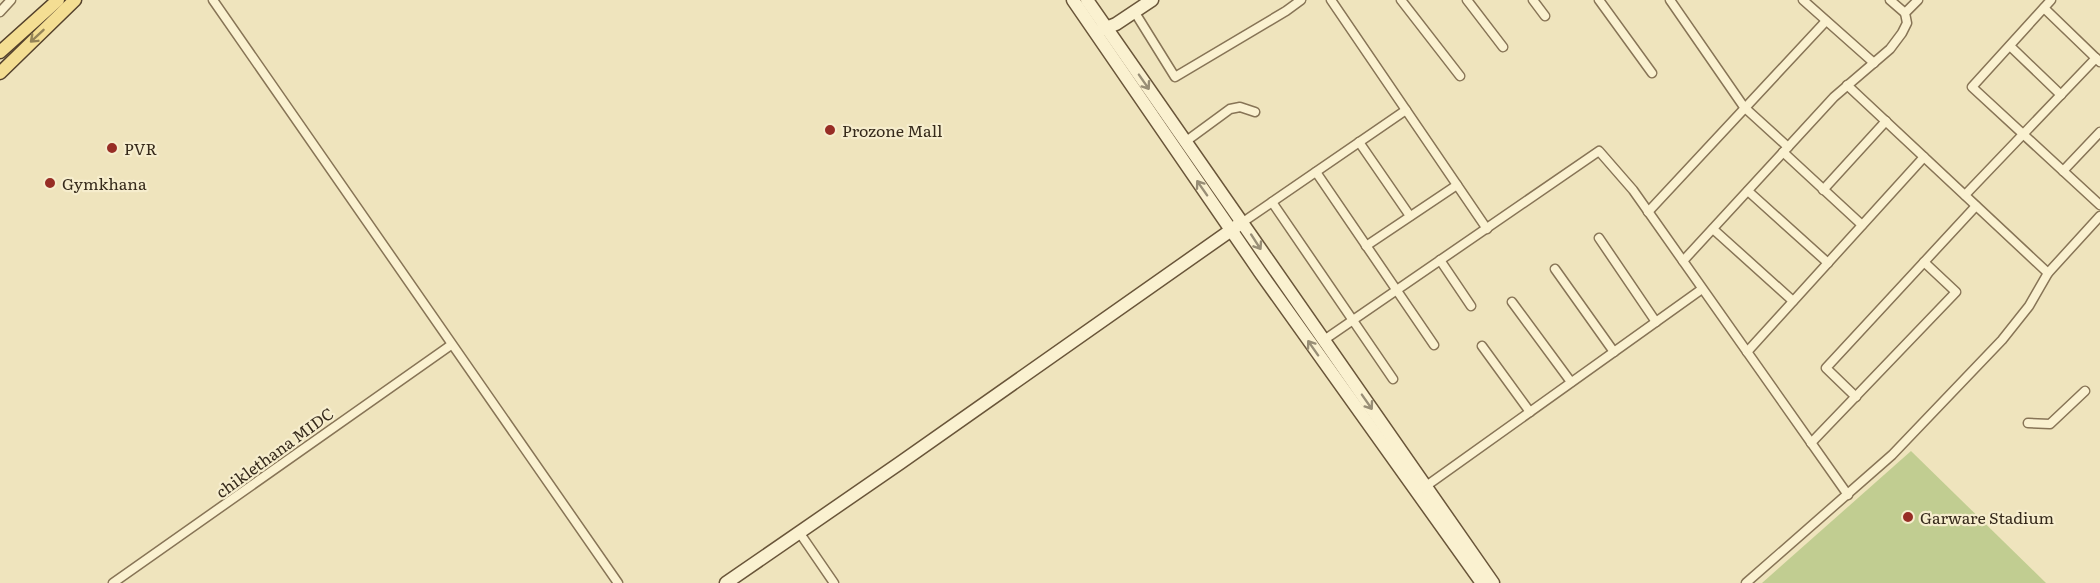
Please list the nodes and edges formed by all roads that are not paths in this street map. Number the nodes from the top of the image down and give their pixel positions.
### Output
1 (11, 0) edge
2 (213, 0) edge
3 (1073, 0) edge
4 (1087, 0) edge
5 (1152, 0) edge
6 (1301, 0) edge
7 (1331, 0) edge
8 (1401, 0) edge
9 (1467, 0) edge
10 (1533, 0) edge
11 (1599, 0) edge
12 (1670, 0) edge
13 (1803, 0) edge
14 (1890, 0) edge
15 (1918, 0) edge
16 (2051, 0) edge
17 (68, 1) edge
18 (2044, 8) junction
19 (1134, 11) junction
20 (0, 12) edge
21 (1905, 13) junction
22 (1545, 16) dead end
23 (1826, 21) junction
24 (1106, 32) junction
25 (2010, 46) junction
26 (1503, 47) dead end
27 (0, 52) edge
28 (2098, 60) edge
29 (1874, 63) junction
30 (0, 73) edge
31 (1652, 73) dead end
32 (1460, 76) dead end
33 (1847, 85) junction
34 (2061, 94) junction
35 (1744, 106) junction
36 (1406, 110) junction
37 (1255, 112) dead end
38 (1886, 121) junction
39 (2100, 132) edge
40 (2023, 134) junction
41 (1185, 142) junction
42 (1359, 142) junction
43 (1785, 150) junction
44 (1924, 157) junction
45 (2063, 171) junction
46 (1316, 172) junction
47 (1457, 185) junction
48 (1824, 189) junction
49 (1748, 190) junction
50 (1965, 195) junction
51 (1272, 202) junction
52 (2100, 205) edge
53 (1976, 206) junction
54 (1648, 212) junction
55 (1410, 216) junction
56 (2100, 216) edge
57 (1243, 222) junction
58 (1862, 225) junction
59 (1487, 229) junction
60 (1713, 229) junction
61 (1231, 230) junction
62 (1599, 238) dead end
63 (1366, 246) junction
64 (1440, 260) junction
65 (1683, 261) junction
66 (1924, 262) junction
67 (1828, 263) junction
68 (1555, 269) dead end
69 (2048, 273) junction
70 (1702, 289) junction
71 (1396, 290) junction
72 (1512, 302) dead end
73 (1793, 302) junction
74 (1471, 306) dead end
75 (1353, 320) junction
76 (1656, 321) junction
77 (1323, 340) junction
78 (451, 345) junction
79 (1434, 345) dead end
80 (1482, 346) dead end
81 (1614, 352) junction
82 (1747, 352) junction
83 (1393, 379) dead end
84 (1571, 382) junction
85 (2085, 391) dead end
86 (1856, 397) junction
87 (1530, 412) junction
88 (2028, 423) dead end
89 (1811, 443) junction
90 (1421, 489) junction
91 (1848, 495) junction
92 (800, 532) junction
93 (1470, 558) junction
94 (113, 583) edge
95 (618, 583) edge
96 (726, 583) edge
97 (834, 583) edge
98 (1482, 583) edge
99 (1493, 583) edge
100 (1746, 583) edge

1 - 20 street
2 - 78 street
3 - 24 street
4 - 24 street
5 - 19 street
6 - 19 street
7 - 36 street
8 - 32 street
9 - 26 street
10 - 22 street
11 - 31 street
12 - 35 street
13 - 23 street
14 - 21 street
15 - 21 street
16 - 18 street
17 - 27 main road
17 -> 30 main road
18 - 25 street
18 - 28 street
19 - 24 street
21 - 29 street
23 - 29 street
23 - 35 street
24 -> 41 street
61 -> 24 street
25 - 34 street
25 - 40 street
28 - 34 street
29 - 33 street
33 - 38 street
33 - 43 street
34 - 40 street
35 - 43 street
35 - 54 street
36 - 42 street
36 - 47 street
37 - 41 street
38 - 44 street
38 - 48 street
39 - 45 street
40 - 45 street
40 - 50 street
41 - 57 street
42 - 46 street
42 - 55 street
43 - 48 street
43 - 49 street
44 - 50 street
44 - 58 street
45 - 52 street
46 - 51 street
46 - 63 street
47 - 55 street
47 - 59 street
48 - 58 street
49 - 60 street
49 - 67 street
50 - 53 street
51 - 57 street
51 - 75 street
53 - 66 street
53 - 69 street
54 - 59 street
54 - 65 street
55 - 63 street
56 - 69 street
57 - 61 street
57 -> 77 street
58 - 67 street
59 - 64 street
60 - 65 street
60 - 73 street
90 -> 61 street
61 - 92 street
62 - 76 street
63 - 71 street
64 - 71 street
64 - 74 street
65 - 70 street
66 - 86 street
66 - 86 street
67 - 73 street
68 - 81 street
69 - 91 street
70 - 76 street
70 - 82 street
71 - 75 street
71 - 79 street
72 - 84 street
73 - 82 street
75 - 77 street
75 - 83 street
76 - 81 street
77 -> 90 street
78 - 94 street, chiklethana MIDC
78 - 95 street
80 - 87 street
81 - 84 street
82 - 89 street
84 - 87 street
85 - 88 street
86 - 89 street
87 - 90 street
89 - 91 street
90 - 93 street
91 - 100 street
92 - 96 street
92 - 97 street
93 - 98 street
93 - 99 street

